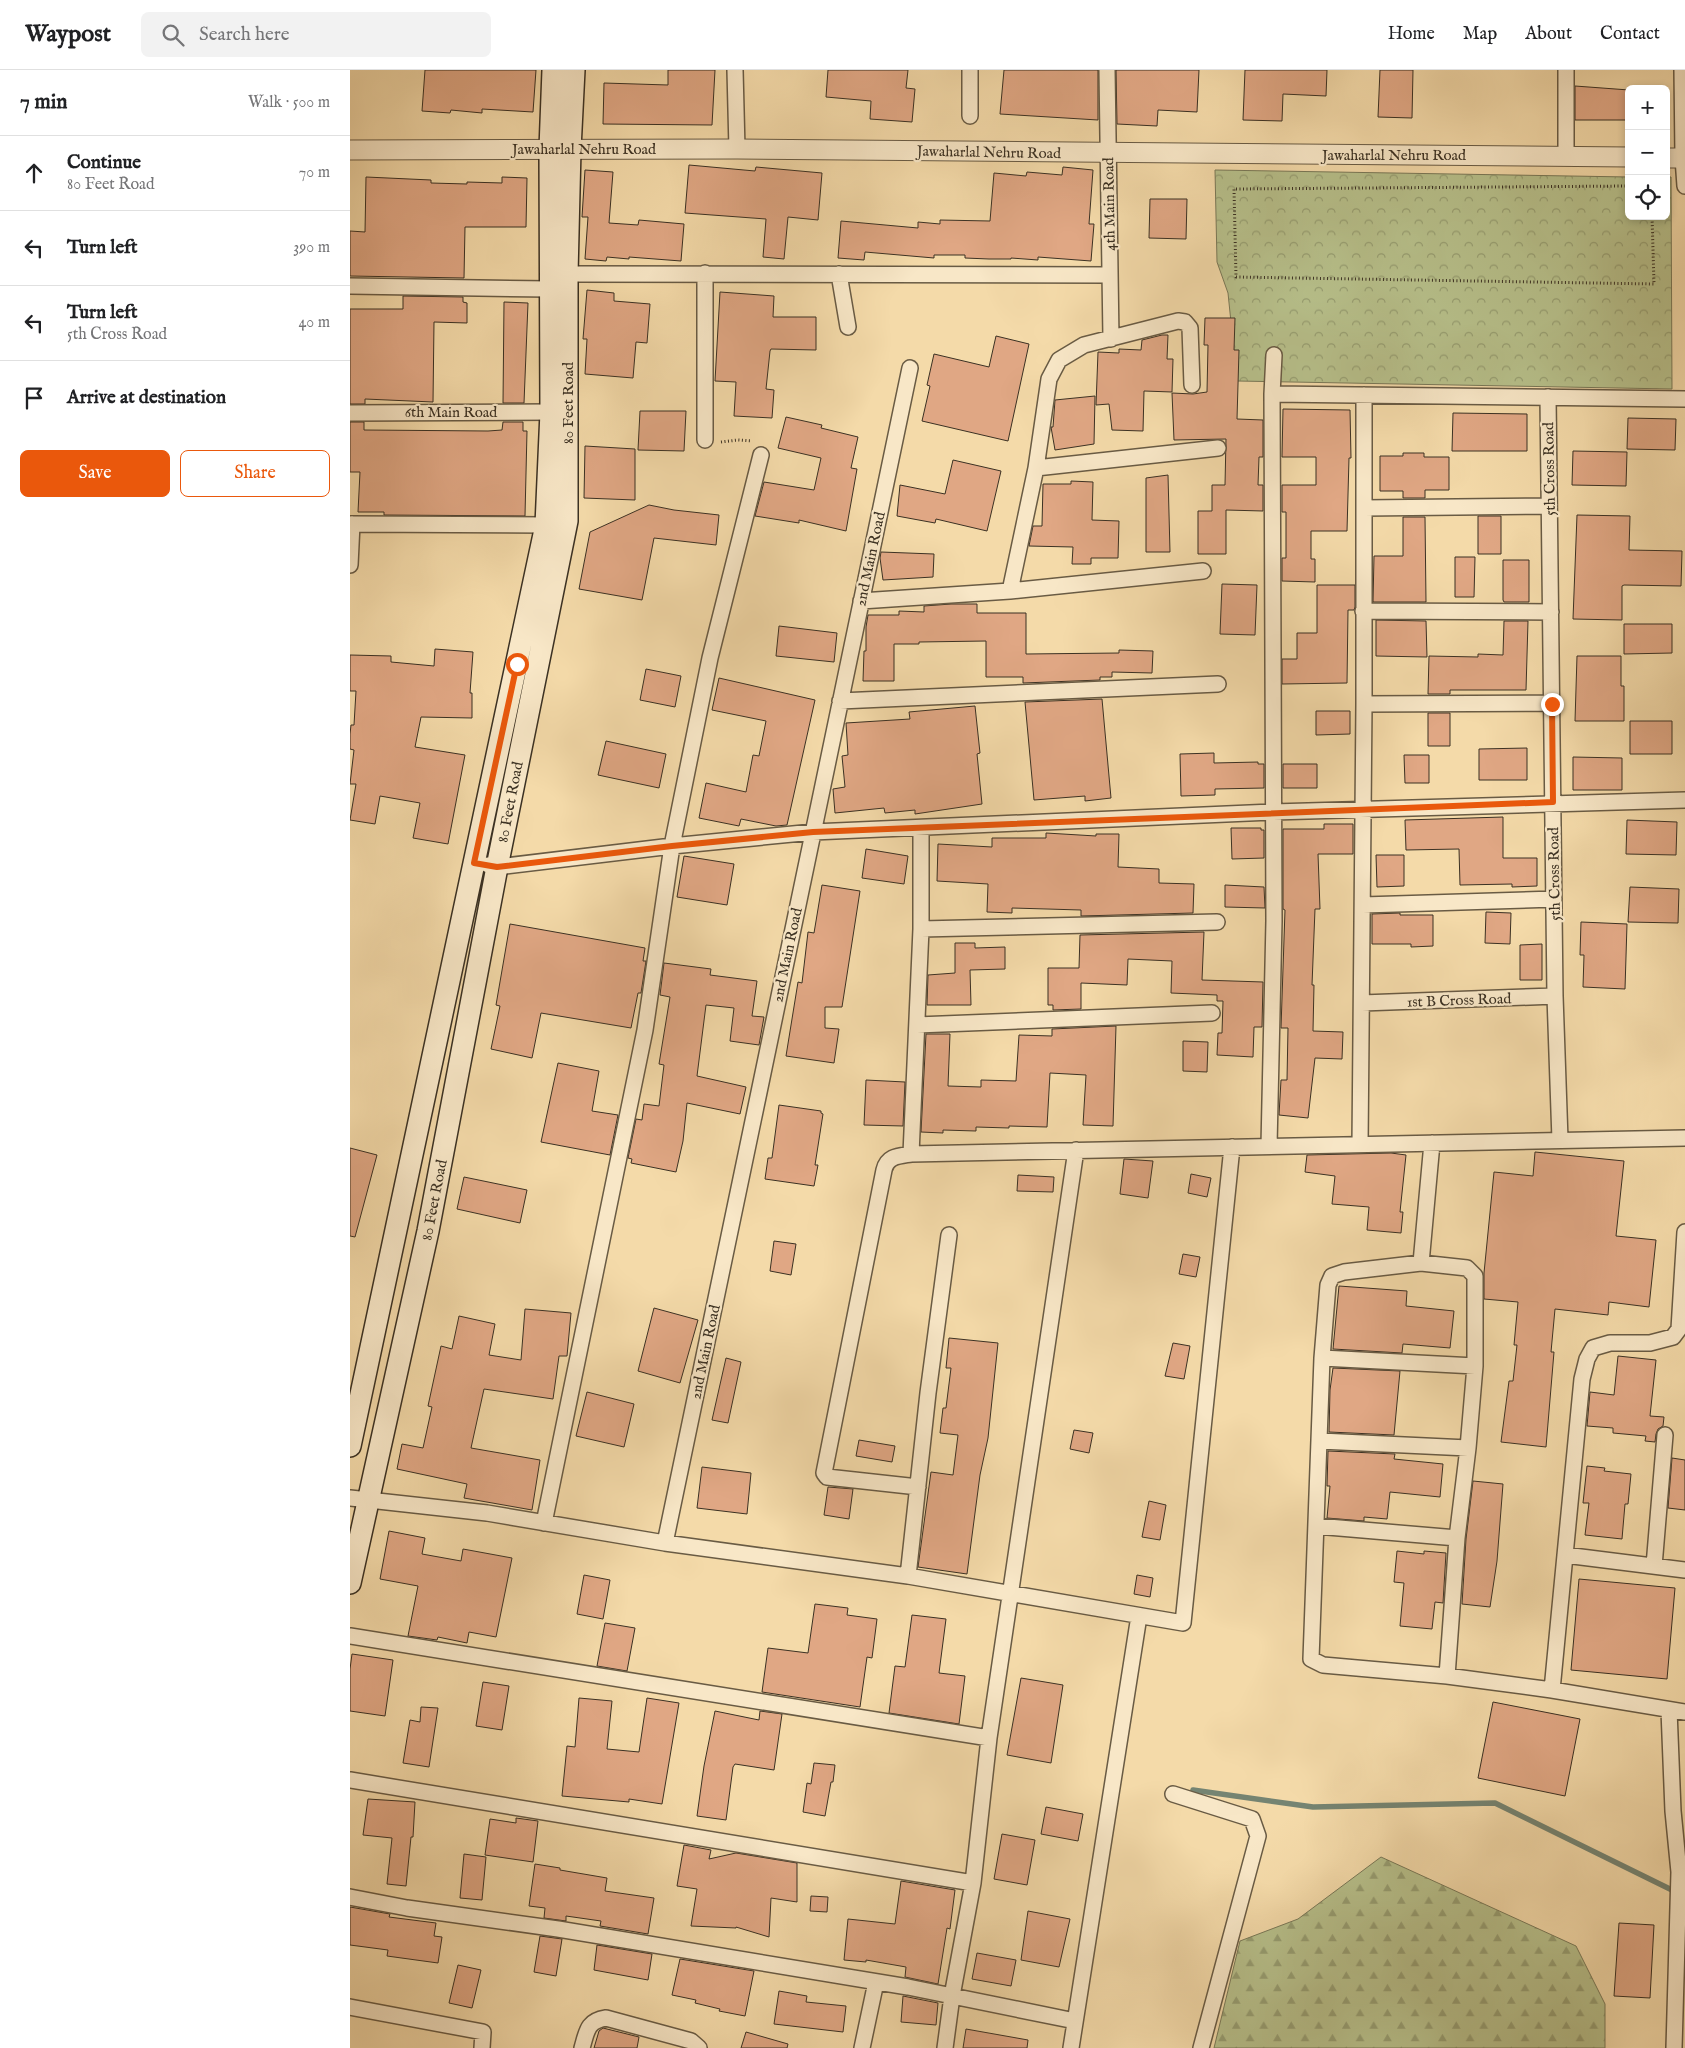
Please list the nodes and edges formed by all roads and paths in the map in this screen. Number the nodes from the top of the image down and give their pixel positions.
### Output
1 (553, 70) edge
2 (574, 70) edge
3 (735, 70) edge
4 (970, 70) edge
5 (1107, 70) edge
6 (1566, 70) edge
7 (1682, 70) edge
8 (970, 116) dead end
9 (560, 149) junction
10 (737, 149) junction
11 (350, 150) edge
12 (1109, 153) junction
13 (1566, 156) junction
14 (1625, 157) edge
15 (1678, 158) edge
16 (1625, 186) edge
17 (1685, 186) edge
18 (1652, 220) edge
19 (705, 273) junction
20 (567, 274) junction
21 (839, 274) junction
22 (1110, 275) junction
23 (350, 286) edge
24 (549, 289) junction
25 (848, 327) dead end
26 (1111, 338) junction
27 (1274, 355) dead end
28 (910, 368) dead end
29 (1192, 385) dead end
30 (1272, 394) junction
31 (1364, 396) junction
32 (1548, 398) junction
33 (1685, 399) edge
34 (551, 412) junction
35 (350, 413) edge
36 (705, 440) joint
37 (1218, 448) dead end
38 (760, 455) joint
39 (1036, 468) junction
40 (1550, 506) junction
41 (1364, 508) junction
42 (351, 524) edge
43 (546, 525) junction
44 (350, 565) edge
45 (1203, 571) dead end
46 (1010, 591) junction
47 (861, 601) junction
48 (1363, 611) junction
49 (1551, 612) junction
50 (1218, 684) dead end
51 (840, 701) junction
52 (1364, 704) junction
53 (1552, 704) junction
54 (1685, 800) edge
55 (1553, 802) junction
56 (1363, 809) junction
57 (1273, 812) junction
58 (921, 829) junction
59 (813, 832) junction
60 (672, 846) junction
61 (474, 863) junction
62 (497, 867) junction
63 (1554, 899) junction
64 (1362, 904) junction
65 (1217, 922) dead end
66 (921, 928) junction
67 (1555, 996) junction
68 (1362, 1004) junction
69 (1212, 1013) dead end
70 (917, 1024) junction
71 (1685, 1138) edge
72 (1560, 1140) junction
73 (1432, 1143) junction
74 (1360, 1145) junction
75 (1269, 1146) junction
76 (1232, 1147) junction
77 (1076, 1150) junction
78 (911, 1154) junction
79 (1685, 1232) edge
80 (949, 1235) dead end
81 (1421, 1264) junction
82 (1682, 1314) edge
83 (1322, 1358) junction
84 (1475, 1366) junction
85 (1665, 1435) dead end
86 (1320, 1440) junction
87 (350, 1446) edge
88 (1468, 1448) junction
89 (918, 1487) junction
90 (359, 1499) edge
91 (544, 1523) junction
92 (1316, 1526) junction
93 (1457, 1538) junction
94 (665, 1543) junction
95 (1565, 1555) junction
96 (1654, 1566) junction
97 (1685, 1570) edge
98 (908, 1576) junction
99 (350, 1583) edge
100 (1011, 1594) junction
101 (1139, 1616) junction
102 (350, 1636) edge
103 (1447, 1676) junction
104 (1552, 1690) junction
105 (1669, 1710) junction
106 (1685, 1712) edge
107 (989, 1738) junction
108 (350, 1780) edge
109 (1173, 1794) dead end
110 (973, 1883) junction
111 (350, 1897) edge
112 (876, 1982) junction
113 (952, 1996) junction
114 (350, 2007) edge
115 (1075, 2021) junction
116 (482, 2048) edge
117 (582, 2048) edge
118 (699, 2048) edge
119 (862, 2048) edge
120 (945, 2048) edge
121 (1071, 2048) edge
122 (1201, 2048) edge
123 (1674, 2048) edge

1 - 9 main road, 80 Feet Road
2 - 9 main road, 80 Feet Road
3 - 10 street
4 - 8 street
5 - 12 street, 4th Main Road
6 - 13 street
7 - 15 street
9 - 10 street, Jawaharlal Nehru Road
9 - 11 street, Jawaharlal Nehru Road
9 - 20 main road, 80 Feet Road
9 - 24 main road, 80 Feet Road
10 - 12 street, Jawaharlal Nehru Road
12 - 13 street, Jawaharlal Nehru Road
12 - 22 street, 4th Main Road
13 - 14 street, Jawaharlal Nehru Road
15 - 17 street
16 - 18 path
19 - 20 street
19 - 21 street
19 - 36 street
20 - 62 main road, 80 Feet Road
21 - 22 street
21 - 25 street
22 - 26 street, 4th Main Road
23 - 24 street
24 - 34 main road, 80 Feet Road
26 - 29 street
26 - 39 street
27 - 30 street
28 - 47 street, 2nd Main Road
30 - 31 street
30 - 57 street
31 - 32 street
31 - 41 street
32 - 33 street
32 - 40 street, 5th Cross Road
34 - 35 street, 6th Main Road
34 - 43 main road, 80 Feet Road
36 - 38 path
37 - 39 street
38 - 60 street
39 - 46 street
40 - 41 street
40 - 49 street, 5th Cross Road
41 - 48 street
42 - 43 street
42 - 44 street
43 - 61 main road, 80 Feet Road
45 - 46 street
46 - 47 street
47 - 51 street, 2nd Main Road
48 - 49 street
48 - 52 street
49 - 53 street, 5th Cross Road
50 - 51 street
51 - 59 street, 2nd Main Road
52 - 53 street
52 - 56 street
53 - 55 street, 5th Cross Road
54 - 55 street
55 - 56 street
55 - 63 street, 5th Cross Road
56 - 57 street
56 - 64 street
57 - 58 street
57 - 75 street
58 - 59 street
58 - 66 street
59 - 60 street
59 - 94 street, 2nd Main Road
60 - 62 street
60 - 91 street
61 - 62 street
61 - 87 main road, 80 Feet Road
62 - 90 main road, 80 Feet Road
63 - 64 street
63 - 67 street, 5th Cross Road
64 - 68 street
65 - 66 street
66 - 70 street
67 - 68 street, 1st B Cross Road
67 - 72 street, 5th Cross Road
68 - 74 street
69 - 70 street
70 - 78 street
71 - 72 street
72 - 73 street
73 - 74 street
73 - 81 street
74 - 75 street
75 - 76 street
76 - 77 street
76 - 101 street
77 - 78 street
77 - 100 street
78 - 89 street
79 - 82 street
80 - 89 street
81 - 83 street
81 - 84 street
82 - 95 street
83 - 84 street
83 - 86 street
84 - 88 street
85 - 96 street
86 - 88 street
86 - 92 street
88 - 93 street
89 - 98 street
90 - 91 street
90 - 99 main road, 80 Feet Road
91 - 94 street
92 - 93 street
92 - 103 street
93 - 103 street
94 - 98 street
95 - 96 street
95 - 104 street
96 - 97 street
98 - 100 street
100 - 101 street
100 - 107 street
101 - 115 street
102 - 107 street
103 - 104 street
104 - 105 street
105 - 106 street
105 - 123 street
107 - 110 street
108 - 110 street
109 - 122 street
110 - 113 street
111 - 112 street
112 - 113 street
112 - 119 street
113 - 115 street
113 - 120 street
114 - 116 street
115 - 121 street
117 - 118 street

